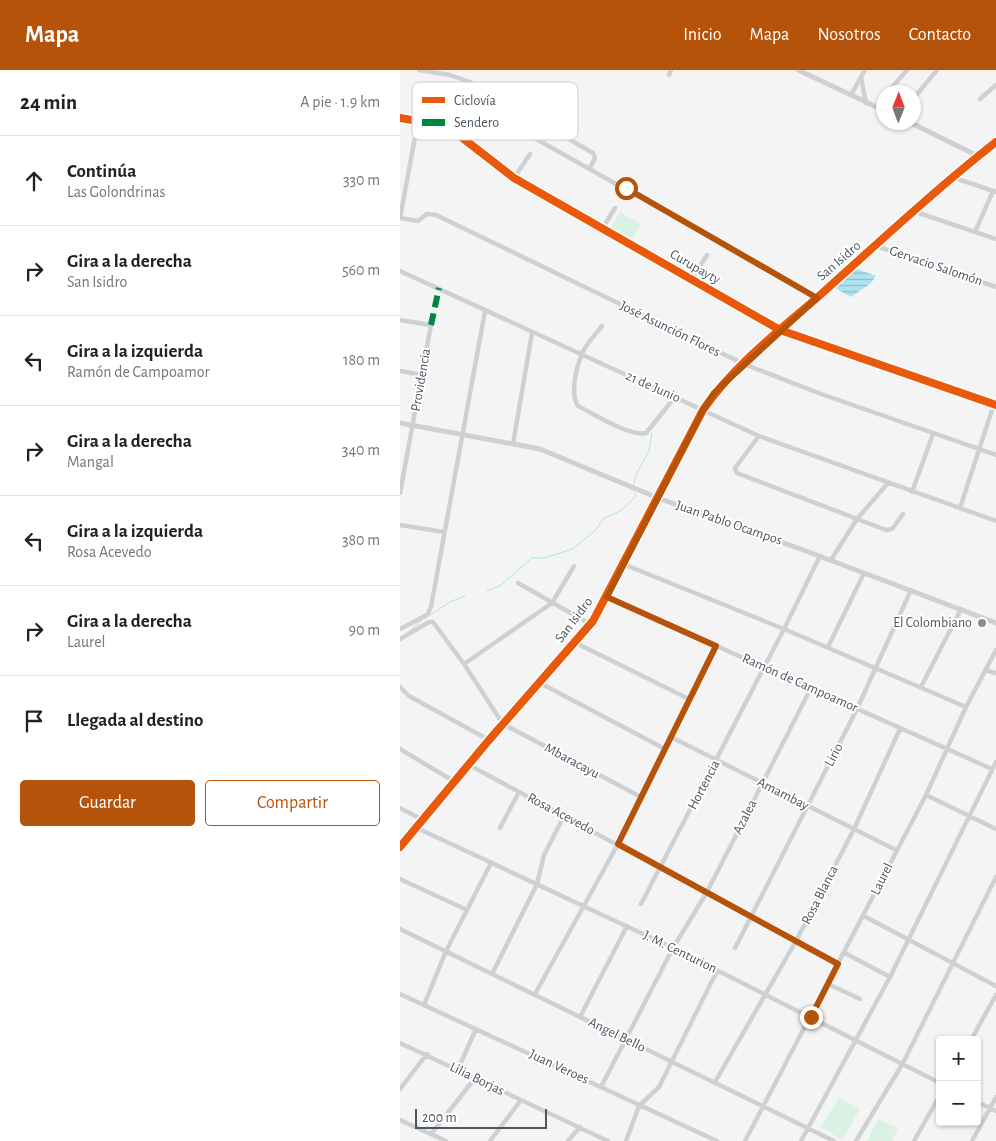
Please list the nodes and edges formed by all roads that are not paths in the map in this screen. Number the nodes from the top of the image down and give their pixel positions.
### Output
1 (419, 70) edge
2 (800, 70) edge
3 (865, 70) edge
4 (907, 70) edge
5 (938, 70) edge
6 (861, 78) junction
7 (470, 82) edge
8 (894, 85) edge
9 (996, 85) edge
10 (921, 90) edge
11 (851, 95) junction
12 (980, 99) dead end
13 (866, 103) junction
14 (876, 107) edge
15 (921, 128) edge
16 (414, 140) edge
17 (465, 140) edge
18 (539, 140) edge
19 (570, 140) edge
20 (996, 142) edge
21 (530, 154) dead end
22 (978, 156) junction
23 (590, 168) junction
24 (514, 178) junction
25 (952, 178) junction
26 (995, 192) edge
27 (615, 208) dead end
28 (916, 212) junction
29 (400, 218) edge
30 (602, 229) junction
31 (975, 232) junction
32 (996, 239) edge
33 (876, 246) junction
34 (707, 255) dead end
35 (400, 271) edge
36 (691, 280) junction
37 (996, 287) edge
38 (817, 298) junction
39 (486, 311) junction
40 (400, 320) edge
41 (602, 326) dead end
42 (780, 330) junction
43 (532, 332) junction
44 (581, 355) junction
45 (744, 364) junction
46 (400, 371) edge
47 (423, 375) junction
48 (675, 397) junction
49 (995, 404) edge
50 (703, 410) junction
51 (400, 423) edge
52 (413, 426) junction
53 (461, 434) junction
54 (933, 434) junction
55 (759, 436) junction
56 (513, 444) junction
57 (980, 449) junction
58 (996, 455) edge
59 (888, 483) junction
60 (912, 492) junction
61 (400, 493) edge
62 (658, 498) junction
63 (960, 508) junction
64 (903, 514) dead end
65 (857, 519) junction
66 (996, 521) edge
67 (400, 525) edge
68 (444, 532) junction
69 (820, 556) junction
70 (831, 560) junction
71 (623, 564) junction
72 (574, 566) dead end
73 (864, 573) junction
74 (518, 583) dead end
75 (911, 590) junction
76 (607, 597) junction
77 (552, 603) junction
78 (961, 609) junction
79 (996, 623) edge
80 (590, 624) junction
81 (784, 629) junction
82 (400, 630) edge
83 (400, 639) edge
84 (574, 642) junction
85 (716, 646) junction
86 (828, 647) junction
87 (996, 650) edge
88 (464, 664) junction
89 (766, 667) junction
90 (875, 667) junction
91 (986, 670) junction
92 (996, 674) edge
93 (540, 683) junction
94 (400, 687) edge
95 (921, 687) junction
96 (811, 688) junction
97 (689, 699) junction
98 (966, 707) junction
99 (857, 709) junction
100 (502, 724) junction
101 (900, 729) junction
102 (671, 737) junction
103 (489, 740) junction
104 (400, 749) edge
105 (665, 749) junction
106 (948, 749) junction
107 (717, 761) junction
108 (996, 762) edge
109 (469, 765) junction
110 (992, 769) junction
111 (455, 782) junction
112 (762, 784) junction
113 (519, 792) junction
114 (926, 795) junction
115 (641, 797) junction
116 (808, 807) junction
117 (400, 808) edge
118 (564, 816) junction
119 (970, 817) junction
120 (423, 820) junction
121 (417, 828) junction
122 (500, 828) dead end
123 (854, 829) junction
124 (996, 829) edge
125 (618, 844) junction
126 (400, 847) edge
127 (896, 850) junction
128 (491, 863) junction
129 (660, 868) junction
130 (996, 877) edge
131 (400, 879) edge
132 (537, 884) junction
133 (707, 892) junction
134 (641, 904) dead end
135 (582, 905) junction
136 (467, 910) junction
137 (751, 916) junction
138 (864, 916) junction
139 (627, 926) junction
140 (400, 929) edge
141 (908, 940) junction
142 (796, 941) junction
143 (674, 948) junction
144 (735, 948) dead end
145 (446, 951) junction
146 (845, 953) junction
147 (952, 963) junction
148 (838, 964) junction
149 (717, 970) junction
150 (492, 974) junction
151 (890, 977) junction
152 (828, 984) junction
153 (996, 986) edge
154 (400, 994) edge
155 (535, 994) junction
156 (766, 995) junction
157 (996, 995) edge
158 (860, 1000) dead end
159 (424, 1005) junction
160 (580, 1016) junction
161 (811, 1017) junction
162 (476, 1029) junction
163 (973, 1036) edge
164 (625, 1038) junction
165 (856, 1040) junction
166 (400, 1043) edge
167 (427, 1054) junction
168 (672, 1061) junction
169 (903, 1063) junction
170 (458, 1069) junction
171 (476, 1077) junction
172 (936, 1081) edge
173 (715, 1082) junction
174 (601, 1087) junction
175 (400, 1089) edge
176 (996, 1097) edge
177 (521, 1100) junction
178 (936, 1102) edge
179 (981, 1104) edge
180 (639, 1106) junction
181 (764, 1106) junction
182 (990, 1108) junction
183 (996, 1111) edge
184 (400, 1120) edge
185 (580, 1127) junction
186 (808, 1128) junction
187 (431, 1134) junction
188 (446, 1141) edge
189 (490, 1141) edge
190 (568, 1141) edge
191 (608, 1141) edge
192 (626, 1141) edge
193 (717, 1141) edge
194 (745, 1141) edge
195 (801, 1141) edge
196 (834, 1141) edge
197 (856, 1141) edge
198 (914, 1141) edge
199 (972, 1141) edge

1 - 7 street
2 - 11 street
3 - 6 street
4 - 8 street
5 - 10 street
6 - 11 street
6 - 13 street
9 - 12 street
11 - 13 street
13 - 14 street
15 - 22 street
16 - 29 street
17 - 24 street, Curupayty
18 - 23 street
19 - 23 street
20 - 22 street, San Isidro
21 - 24 street
22 - 25 street, San Isidro
23 - 38 street
24 - 30 street, Curupayty
25 - 26 street
25 - 28 street, San Isidro
26 - 31 street
27 - 30 street
28 - 31 street
28 - 33 street, San Isidro
29 - 45 street, José Asunción Flores
30 - 36 street, Curupayty
31 - 32 street
33 - 37 street, Gervacio Salomón
33 - 38 street, San Isidro
34 - 36 street
35 - 39 street, 21 de Junio
36 - 42 street, Curupayty
38 - 42 street, San Isidro
39 - 43 street, 21 de Junio
39 - 53 street
40 - 47 street, Providencia
41 - 44 street
42 - 45 street, San Isidro
42 - 49 street, Curupayty
43 - 44 street, 21 de Junio
43 - 56 street
44 - 48 street, 21 de Junio
44 - 48 street
45 - 50 street, San Isidro
45 - 54 street, José Asunción Flores
46 - 47 street
47 - 52 street, Providencia
48 - 50 street, 21 de Junio
49 - 57 street
50 - 55 street, 21 de Junio
50 - 62 street, San Isidro
51 - 52 street, Juan Pablo Ocampos
52 - 53 street, Juan Pablo Ocampos
52 - 61 street, Providencia
53 - 56 street, Juan Pablo Ocampos
53 - 68 street
54 - 57 street, José Asunción Flores
54 - 60 street
55 - 59 street, 21 de Junio
55 - 65 street
56 - 62 street, Juan Pablo Ocampos
57 - 58 street, José Asunción Flores
57 - 63 street
59 - 60 street, 21 de Junio
59 - 65 street
60 - 63 street, 21 de Junio
62 - 69 street, Juan Pablo Ocampos
62 - 71 street, San Isidro
63 - 66 street, 21 de Junio
64 - 65 street
65 - 70 street
67 - 68 street
68 - 82 street
69 - 70 street, Juan Pablo Ocampos
69 - 81 street, Hortencia
70 - 73 street, Juan Pablo Ocampos
71 - 76 street, San Isidro
71 - 81 street
72 - 77 street
73 - 75 street, Juan Pablo Ocampos
73 - 86 street
74 - 77 street
75 - 78 street, Juan Pablo Ocampos
75 - 90 street, Lirio
76 - 80 street, San Isidro
76 - 85 street, Ramón de Campoamor
77 - 80 street
77 - 88 street
78 - 79 street, Juan Pablo Ocampos
78 - 95 street
80 - 84 street, San Isidro
81 - 86 street
81 - 89 street, Hortencia
83 - 88 street
84 - 93 street, San Isidro
84 - 97 street
85 - 89 street, Ramón de Campoamor
85 - 97 street
86 - 90 street
87 - 91 street, Laurel
88 - 100 street
89 - 96 street, Ramón de Campoamor
89 - 107 street, Hortencia
90 - 95 street
90 - 99 street, Lirio
91 - 92 street
91 - 98 street, Laurel
93 - 100 street, San Isidro
93 - 105 street
94 - 103 street
95 - 98 street
96 - 99 street, Ramón de Campoamor
96 - 112 street, Azalea
97 - 102 street
98 - 106 street, Laurel
99 - 101 street, Ramón de Campoamor
99 - 116 street, Lirio
100 - 103 street, San Isidro
100 - 115 street, Mbaracayu
101 - 106 street, Ramón de Campoamor
101 - 123 street, Rosa Blanca
102 - 105 street
102 - 107 street, Amambay
103 - 109 street, San Isidro
104 - 111 street
105 - 115 street
106 - 110 street, Ramón de Campoamor
106 - 114 street, Laurel
107 - 112 street, Amambay
107 - 129 street, Hortencia
108 - 110 street
109 - 111 street, San Isidro
109 - 113 street, Rosa Acevedo
110 - 119 street
111 - 120 street, San Isidro
112 - 116 street, Amambay
112 - 133 street, Azalea
113 - 118 street, Rosa Acevedo
113 - 122 street
114 - 119 street
114 - 127 street, Laurel
115 - 125 street
116 - 123 street, Amambay
116 - 137 street, Lirio
117 - 120 street
118 - 125 street, Rosa Acevedo
118 - 132 street
119 - 124 street
119 - 141 street
120 - 121 street, San Isidro
121 - 126 street, San Isidro
121 - 128 street, J. M. Centurion
123 - 127 street, Amambay
123 - 142 street, Rosa Blanca
125 - 129 street, Rosa Acevedo
125 - 135 street
127 - 138 street, Laurel
128 - 132 street, J. M. Centurion
128 - 136 street
129 - 133 street, Rosa Acevedo
129 - 134 street, Hortencia
130 - 147 street
131 - 136 street
132 - 135 street, J. M. Centurion
132 - 150 street
133 - 137 street, Rosa Acevedo
133 - 143 street, Azalea
135 - 139 street, J. M. Centurion
135 - 155 street
136 - 145 street
137 - 142 street, Rosa Acevedo
137 - 144 street, Lirio
138 - 141 street
138 - 146 street, Laurel
139 - 143 street, J. M. Centurion
139 - 160 street
140 - 145 street, Angel Bello
141 - 147 street
141 - 151 street
142 - 148 street, Rosa Acevedo
142 - 156 street, Rosa Blanca
143 - 149 street, J. M. Centurion
143 - 164 street, Azalea
145 - 150 street, Angel Bello
145 - 159 street
146 - 148 street, Laurel
146 - 151 street
147 - 153 street
147 - 169 street
148 - 152 street, Laurel
149 - 156 street, J. M. Centurion
149 - 168 street
150 - 155 street, Angel Bello
151 - 165 street
152 - 158 street
152 - 161 street, Laurel
154 - 159 street, Juan Veroes
155 - 160 street, Angel Bello
156 - 161 street, J. M. Centurion
156 - 173 street, Rosa Blanca
157 - 163 street
159 - 162 street, Juan Veroes
160 - 164 street, Angel Bello
161 - 165 street, J. M. Centurion
161 - 181 street, Laurel
162 - 170 street
162 - 174 street, Juan Veroes
164 - 168 street, Angel Bello
164 - 174 street, Azalea
165 - 169 street, J. M. Centurion
165 - 186 street
166 - 167 street, Lilia Borjas
167 - 170 street, Lilia Borjas
167 - 175 street
168 - 173 street, Angel Bello
168 - 180 street
169 - 172 street, J. M. Centurion
169 - 197 street
170 - 171 street, Lilia Borjas
171 - 177 street, Lilia Borjas
171 - 187 street
173 - 181 street, Angel Bello
174 - 180 street, Juan Veroes
176 - 182 street
177 - 185 street, Lilia Borjas
177 - 189 street
178 - 198 street
179 - 182 street
180 - 192 street
180 - 193 street, Juan Veroes
181 - 186 street, Angel Bello
181 - 194 street, Laurel
182 - 183 street
182 - 199 street
184 - 187 street
185 - 190 street
185 - 191 street, Lilia Borjas
186 - 195 street
186 - 196 street, Angel Bello
187 - 188 street

